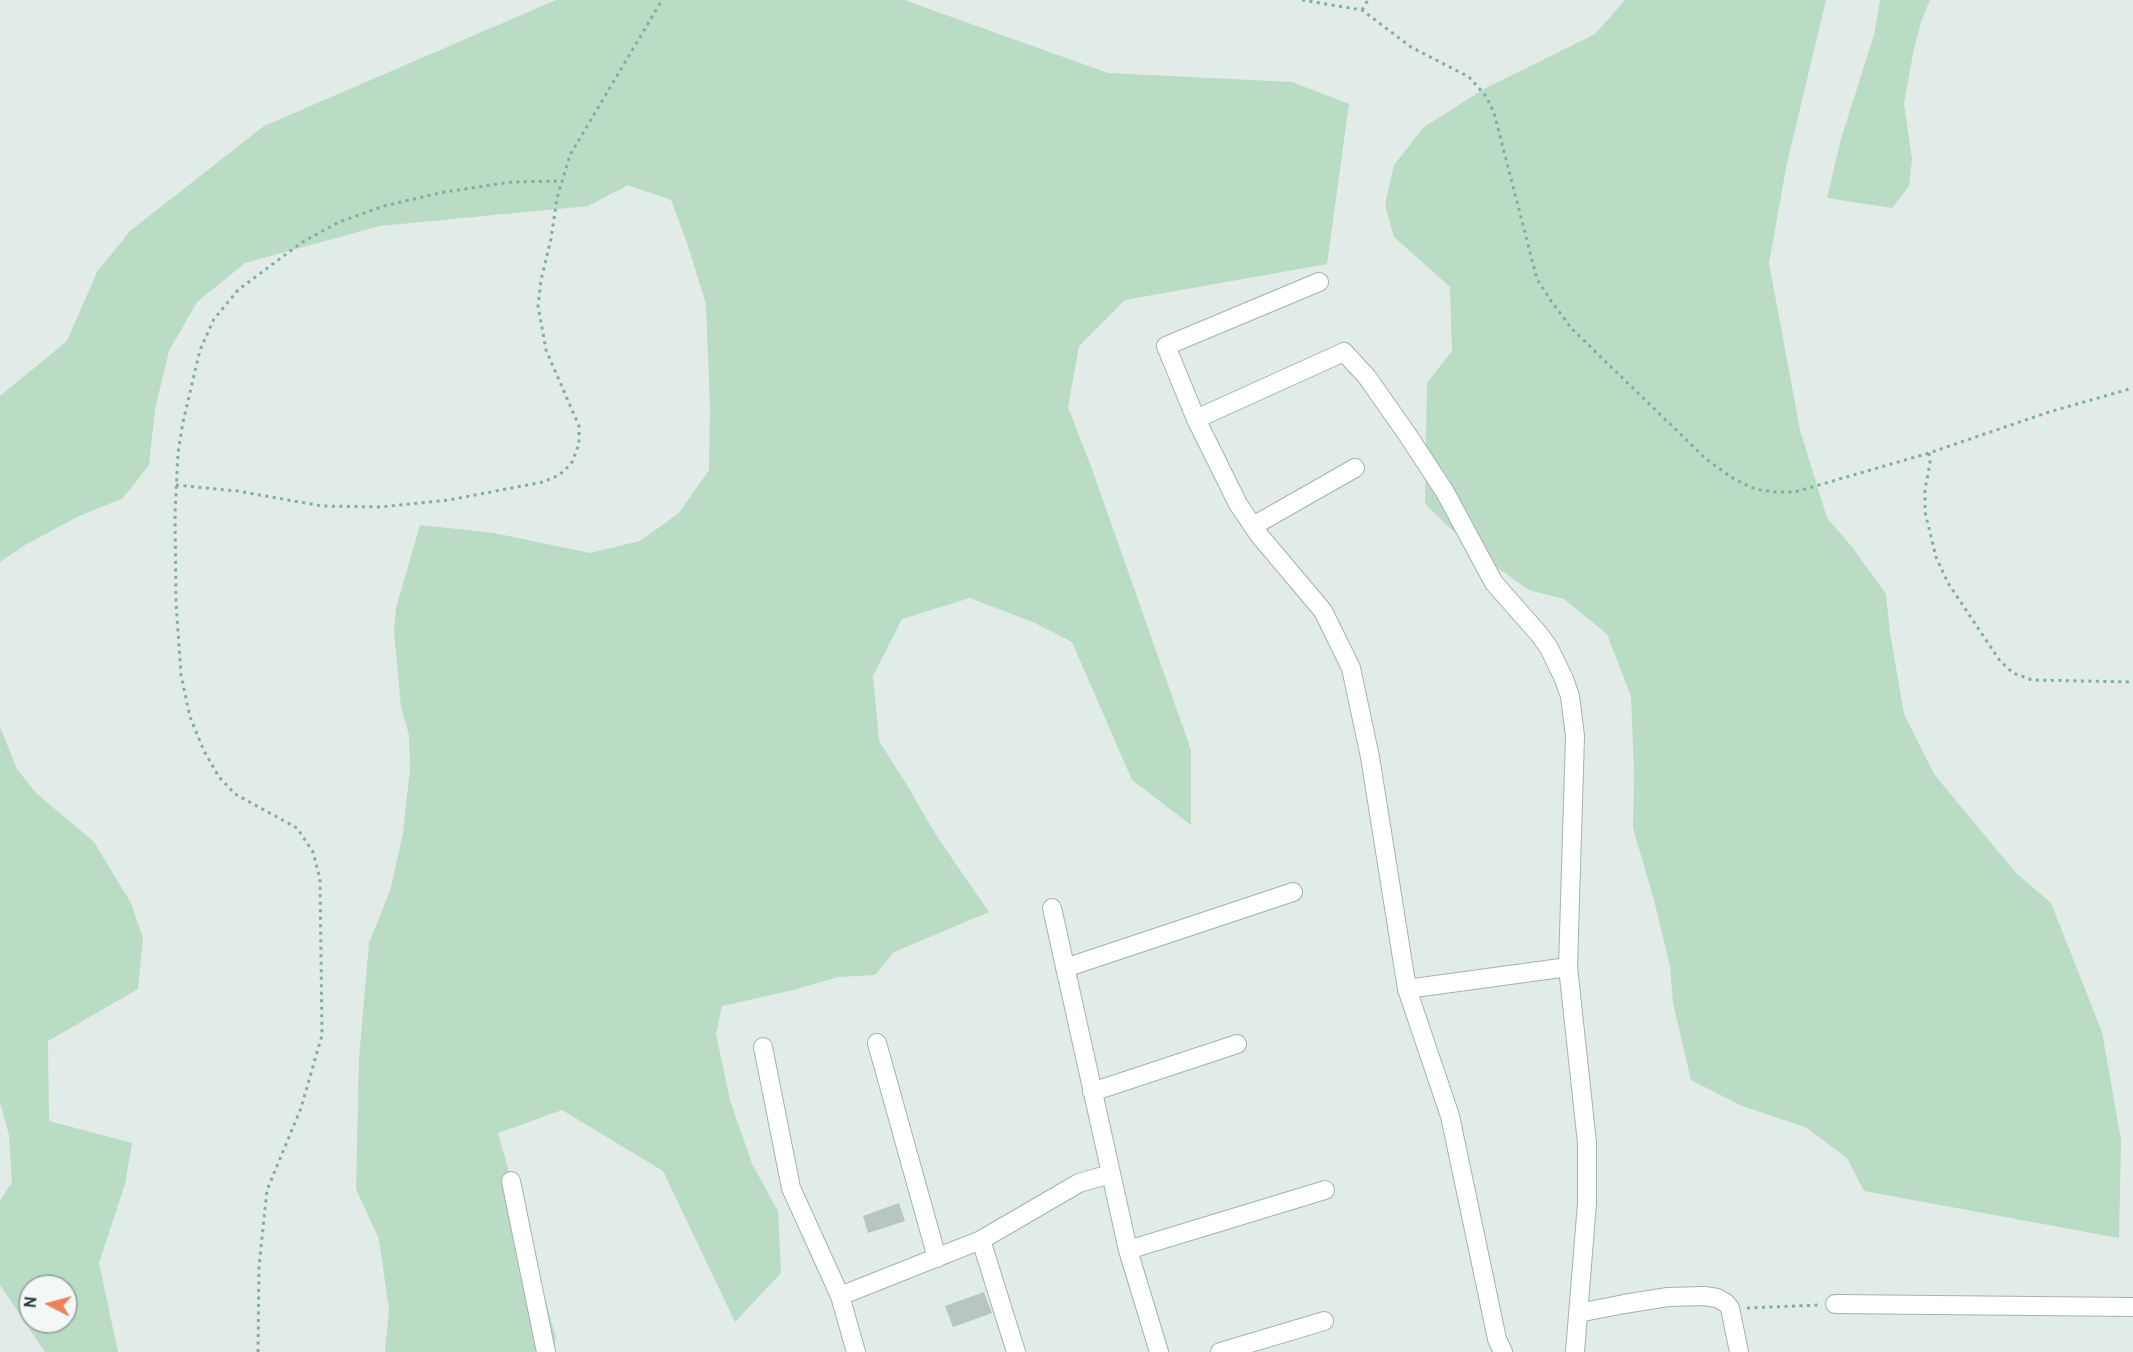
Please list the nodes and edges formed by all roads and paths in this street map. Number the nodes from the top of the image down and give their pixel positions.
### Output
1 (662, 0) edge
2 (1302, 0) edge
3 (1368, 0) edge
4 (1362, 10) junction
5 (562, 181) junction
6 (1319, 282) dead end
7 (2133, 388) edge
8 (1196, 419) junction
9 (1929, 453) junction
10 (1355, 468) dead end
11 (176, 485) junction
12 (1253, 525) junction
13 (2133, 682) edge
14 (1293, 892) dead end
15 (1052, 908) dead end
16 (1568, 967) junction
17 (1065, 968) junction
18 (1407, 989) junction
19 (877, 1042) dead end
20 (1237, 1044) dead end
21 (763, 1047) dead end
22 (1092, 1092) junction
23 (1110, 1174) junction
24 (511, 1181) dead end
25 (1325, 1190) dead end
26 (981, 1240) junction
27 (1128, 1250) junction
28 (936, 1258) junction
29 (840, 1296) junction
30 (1836, 1304) joint
31 (2133, 1306) edge
32 (1730, 1308) junction
33 (1578, 1313) junction
34 (1324, 1321) dead end
35 (258, 1352) edge
36 (546, 1352) edge
37 (856, 1352) edge
38 (1016, 1352) edge
39 (1159, 1352) edge
40 (1220, 1352) edge
41 (1503, 1352) edge
42 (1575, 1352) edge
43 (1739, 1352) edge

1 - 5 path
2 - 4 path
3 - 4 path
4 - 9 path
5 - 11 path
5 - 11 path
6 - 8 street
7 - 9 path
8 - 12 street
8 - 16 street
9 - 13 path
10 - 12 street
11 - 35 path
12 - 18 street
14 - 17 street
15 - 17 street
16 - 18 street
16 - 33 street
17 - 22 street
18 - 41 street
19 - 28 street
20 - 22 street
21 - 29 street
22 - 23 street
23 - 26 street
23 - 27 street
24 - 36 street
25 - 27 street
26 - 28 street
26 - 38 street
27 - 39 street
28 - 29 street
29 - 37 street
30 - 31 street
30 - 32 path
32 - 33 street
32 - 43 street
33 - 42 street
34 - 40 street

